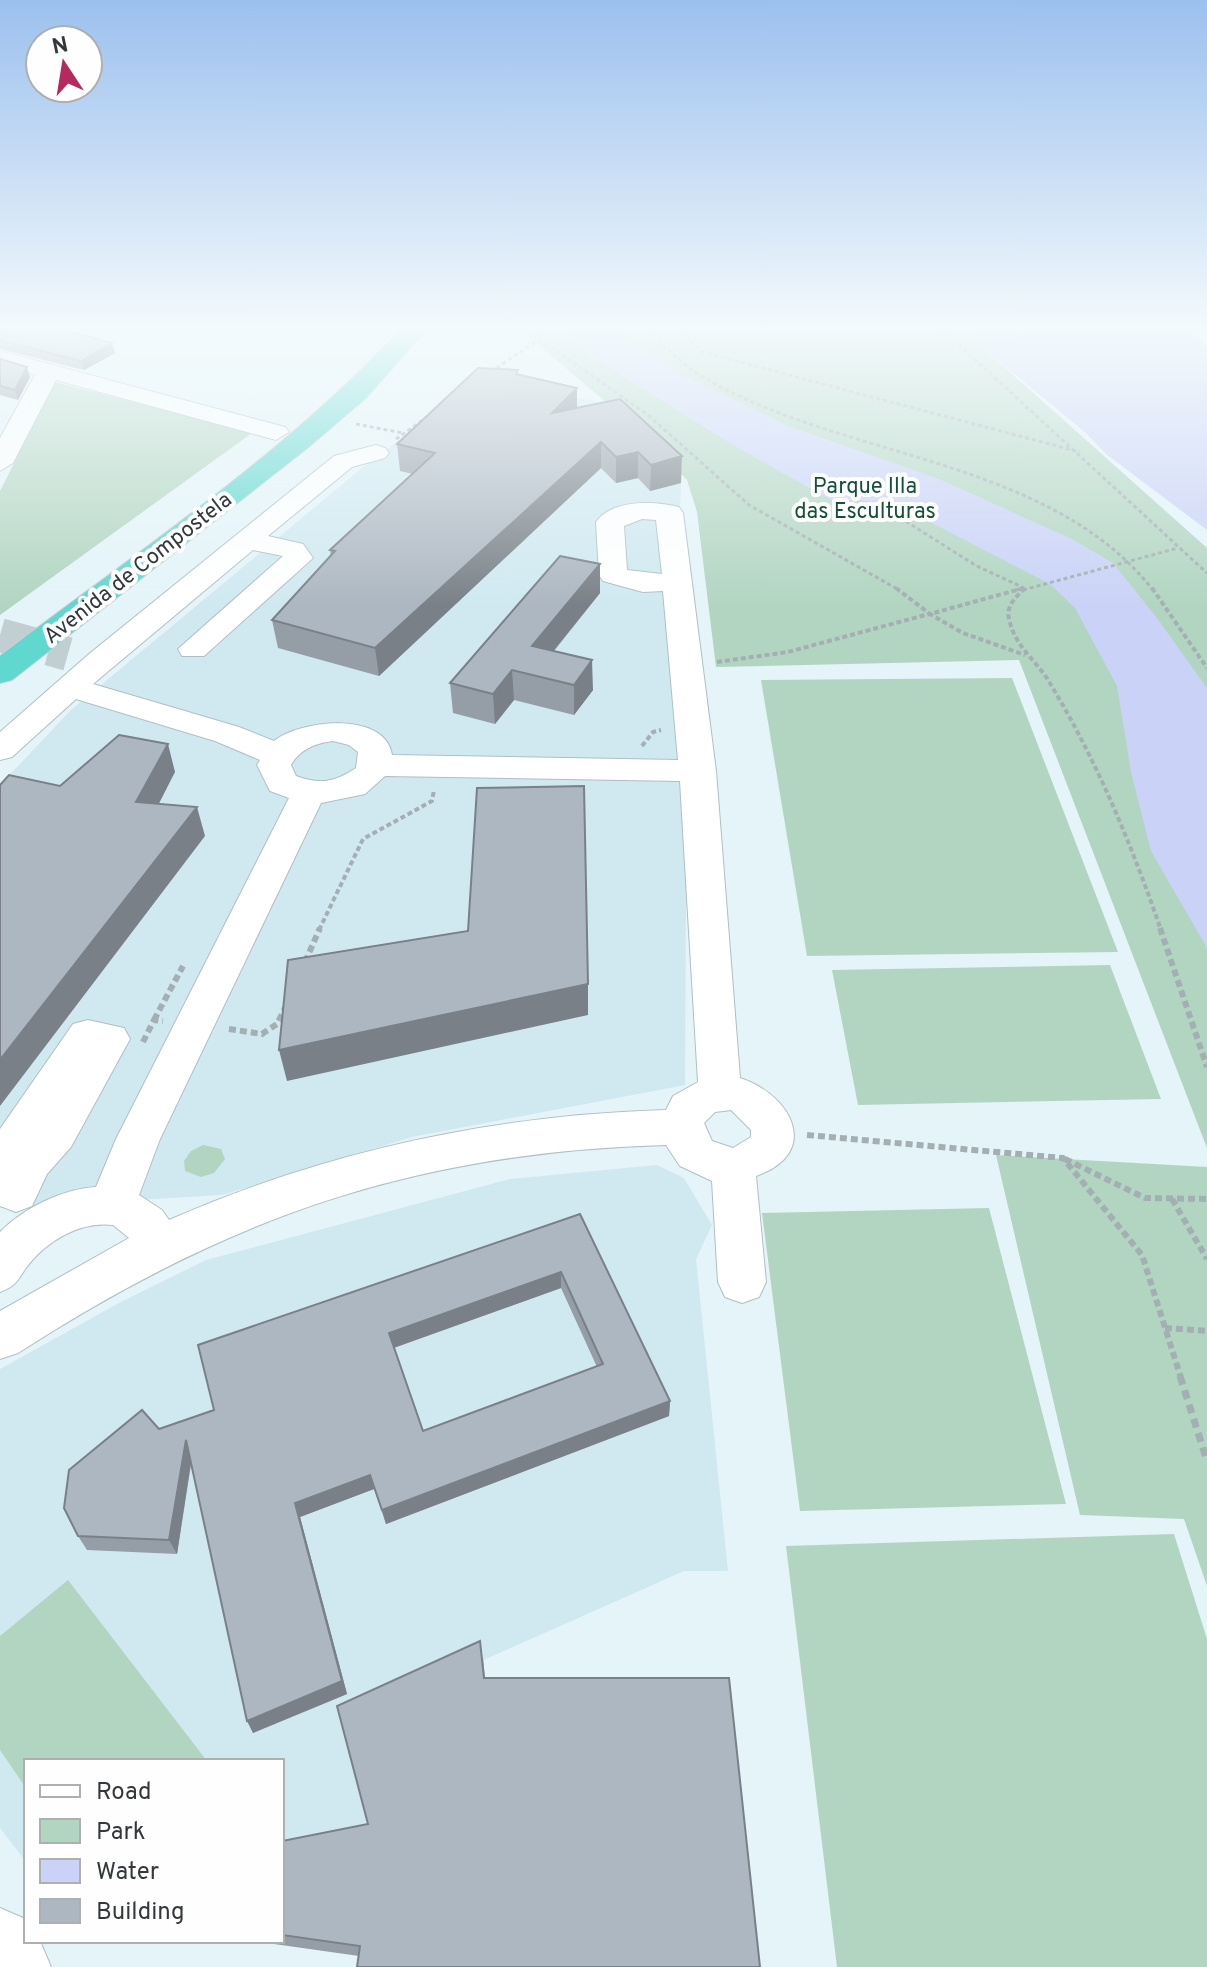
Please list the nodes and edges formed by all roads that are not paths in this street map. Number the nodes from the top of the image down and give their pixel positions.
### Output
1 (21, 422) edge
2 (236, 422) edge
3 (289, 422) edge
4 (322, 422) edge
5 (276, 432) junction
6 (376, 453) road end
7 (0, 463) edge
8 (247, 540) junction
9 (677, 582) dead end
10 (0, 640) edge
11 (193, 649) dead end
12 (68, 654) tunnel mouth
13 (100, 661) junction
14 (0, 673) edge
15 (71, 687) junction
16 (0, 750) edge
17 (278, 755) junction
18 (378, 765) junction
19 (699, 771) junction
20 (308, 794) junction
21 (720, 1093) junction
22 (681, 1127) junction
23 (733, 1166) junction
24 (14, 1192) edge
25 (111, 1207) junction
26 (158, 1246) junction
27 (0, 1271) edge
28 (742, 1282) dead end
29 (3, 1326) edge
30 (0, 1941) edge
31 (18, 1967) edge

1 - 7 street
2 - 5 street
3 - 5 highway, Avenida de Compostela
4 - 14 highway, Avenida de Compostela
5 - 10 highway, Avenida de Compostela
6 - 8 street
8 - 11 street
8 - 13 street
9 - 19 street
12 - 13 street
13 - 15 street
15 - 16 street
15 - 17 street
17 - 18 street
17 - 20 street
18 - 19 street
18 - 20 street
19 - 21 street
20 - 25 street
21 - 22 street
21 - 23 street
22 - 23 street
22 - 26 street
23 - 28 street
24 - 25 street
24 - 27 street
25 - 26 street
26 - 29 street
30 - 31 street

